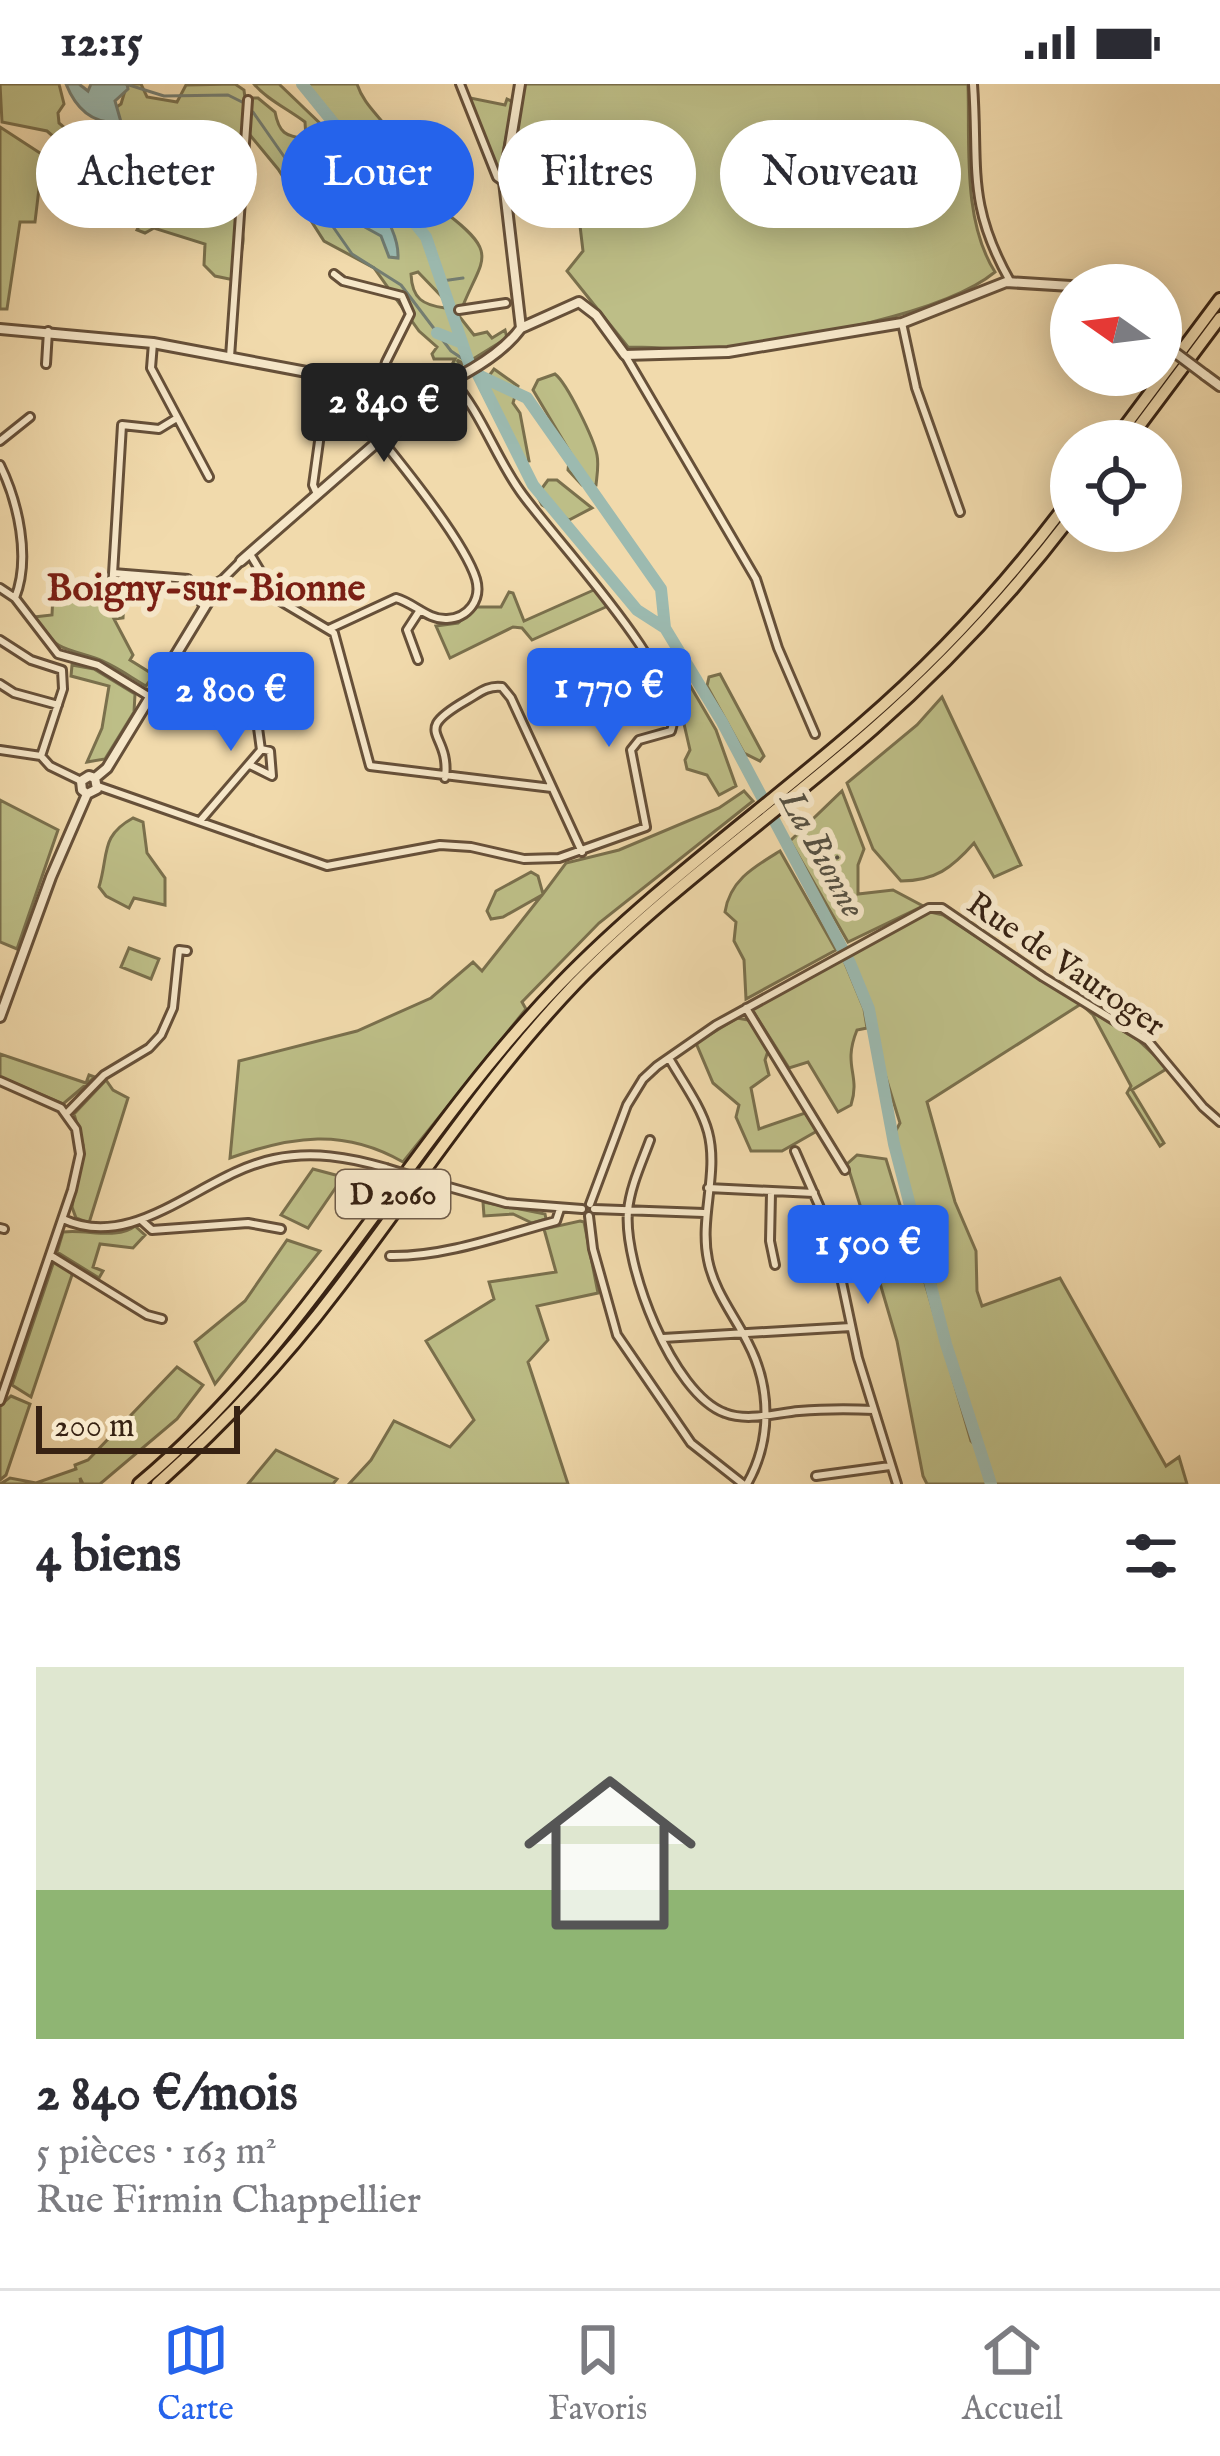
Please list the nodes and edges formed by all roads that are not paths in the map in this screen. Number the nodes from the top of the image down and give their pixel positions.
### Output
1 (460, 84) edge
2 (520, 84) edge
3 (973, 84) edge
4 (248, 100) dead end
5 (514, 120) edge
6 (498, 178) edge
7 (507, 228) edge
8 (334, 274) dead end
9 (1010, 281) junction
10 (1050, 284) edge
11 (1220, 299) edge
12 (512, 302) junction
13 (459, 310) dead end
14 (1220, 318) edge
15 (902, 322) junction
16 (521, 328) junction
17 (0, 329) edge
18 (48, 332) junction
19 (153, 343) junction
20 (625, 355) junction
21 (230, 357) junction
22 (1182, 358) edge
23 (46, 364) dead end
24 (328, 376) junction
25 (451, 380) junction
26 (1220, 386) edge
27 (377, 391) junction
28 (410, 399) junction
29 (30, 417) dead end
30 (177, 418) junction
31 (1130, 420) edge
32 (1144, 420) edge
33 (381, 439) junction
34 (0, 441) edge
35 (0, 465) edge
36 (209, 476) dead end
37 (317, 494) junction
38 (960, 512) dead end
39 (1050, 523) edge
40 (1050, 543) edge
41 (250, 553) junction
42 (241, 561) joint
43 (113, 573) junction
44 (220, 582) joint
45 (0, 588) edge
46 (15, 598) junction
47 (111, 607) dead end
48 (204, 607) junction
49 (420, 610) junction
50 (329, 629) junction
51 (0, 640) edge
52 (418, 660) dead end
53 (0, 684) edge
54 (252, 684) dead end
55 (150, 697) junction
56 (58, 706) junction
57 (815, 734) dead end
58 (261, 749) junction
59 (0, 750) edge
60 (40, 755) junction
61 (250, 765) junction
62 (445, 778) junction
63 (81, 781) junction
64 (96, 782) junction
65 (552, 788) junction
66 (87, 794) junction
67 (773, 804) junction
68 (200, 821) junction
69 (582, 852) junction
70 (650, 907) junction
71 (188, 951) dead end
72 (746, 1008) junction
73 (0, 1017) edge
74 (668, 1058) junction
75 (0, 1082) edge
76 (67, 1113) junction
77 (1220, 1122) edge
78 (650, 1140) dead end
79 (795, 1151) dead end
80 (845, 1170) dead end
81 (708, 1188) junction
82 (771, 1192) junction
83 (814, 1193) junction
84 (628, 1208) junction
85 (560, 1209) junction
86 (589, 1209) junction
87 (706, 1213) junction
88 (63, 1219) junction
89 (141, 1220) junction
90 (281, 1229) dead end
91 (50, 1255) junction
92 (390, 1256) dead end
93 (775, 1265) dead end
94 (162, 1319) dead end
95 (850, 1327) junction
96 (742, 1332) junction
97 (662, 1339) junction
98 (0, 1401) edge
99 (874, 1410) junction
100 (766, 1414) junction
101 (890, 1466) junction
102 (816, 1476) dead end
103 (139, 1484) edge
104 (157, 1484) edge
105 (745, 1484) edge
106 (897, 1484) edge

1 - 6 street
2 - 5 street
3 - 9 street
4 - 21 street
7 - 12 street
8 - 27 street
9 - 10 street
9 - 15 street
11 - 31 highway
12 - 13 street
12 - 16 street
14 - 32 highway
15 - 20 street
15 - 38 street
16 - 20 street
16 - 25 street
17 - 18 street
18 - 19 street
18 - 23 street
19 - 21 street
19 - 30 street
20 - 57 street
21 - 24 street
22 - 26 street, bridge
24 - 27 street
24 - 37 street
25 - 28 street
25 - 69 street
27 - 28 street
28 - 33 street
29 - 34 street
30 - 36 street
30 - 43 street
33 - 37 street
33 - 49 street
35 - 46 street
37 - 41 street
39 - 67 highway, D 2060
40 - 67 highway, D 2060
41 - 42 street
41 - 50 street
42 - 44 street
43 - 47 street
43 - 48 street
44 - 48 street
45 - 46 street
46 - 55 street
48 - 55 street
49 - 50 street
49 - 52 street
50 - 62 street
51 - 56 street
53 - 56 street
54 - 58 street
55 - 64 street
56 - 60 street
58 - 61 street
58 - 61 street
59 - 60 street
60 - 63 street
61 - 68 street
62 - 65 street
62 - 65 street
63 - 64 street
63 - 66 street
64 - 66 street
64 - 68 street
65 - 69 street
66 - 73 street
67 - 70 highway, D 2060
68 - 69 street
70 - 103 highway, D 2060
70 - 104 highway, D 2060
71 - 76 street
72 - 74 street
72 - 77 street, Rue de Vauroger
72 - 80 street
74 - 81 street
74 - 86 street
75 - 76 street
76 - 88 street
78 - 84 street
79 - 83 street
81 - 82 street
81 - 87 street
82 - 83 street
82 - 93 street
83 - 95 street
84 - 86 street
84 - 87 street
84 - 97 street
85 - 86 street
85 - 89 street, bridge
85 - 92 street
86 - 105 street
87 - 96 street
88 - 89 street
88 - 91 street
89 - 90 street
91 - 94 street
91 - 98 street
95 - 96 street
95 - 99 street
96 - 97 street
96 - 100 street
97 - 100 street
99 - 100 street
99 - 101 street
100 - 105 street
101 - 102 street
101 - 106 street

